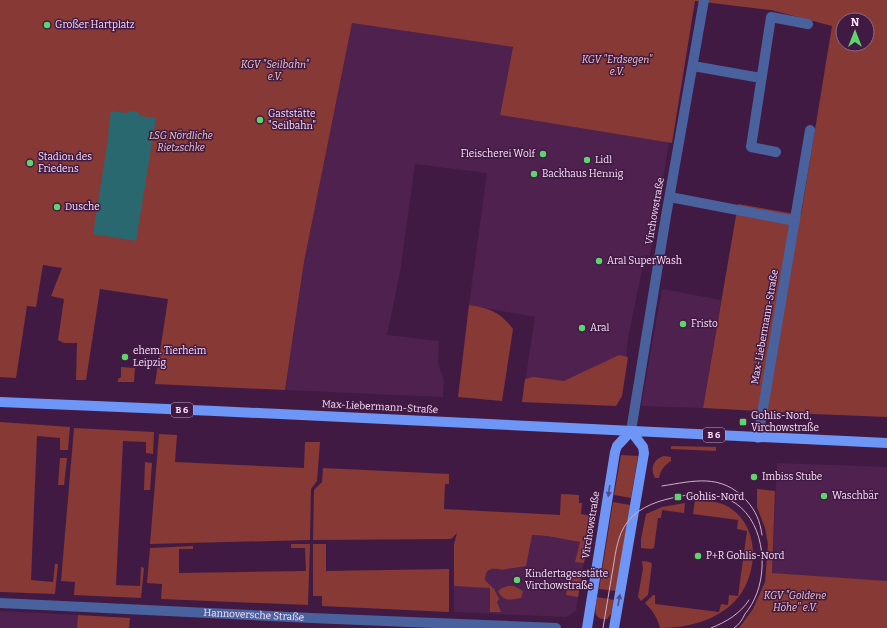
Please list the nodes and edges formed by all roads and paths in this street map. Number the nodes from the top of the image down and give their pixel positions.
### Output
1 (704, 0) edge
2 (808, 24) dead end
3 (693, 66) junction
4 (761, 78) junction
5 (810, 130) dead end
6 (776, 152) dead end
7 (670, 197) junction
8 (795, 221) junction
9 (0, 402) edge
10 (631, 431) junction
11 (758, 438) junction
12 (887, 443) edge
13 (0, 604) edge
14 (405, 625) edge
15 (556, 628) edge
16 (587, 628) edge
17 (614, 628) edge

1 - 3 street, Virchowstraße
2 - 4 street
3 - 4 street
3 - 7 street, Virchowstraße
4 - 6 street
5 - 8 street, Max-Liebermann-Straße
7 - 8 street
7 - 10 street, Virchowstraße
8 - 11 street, Max-Liebermann-Straße
9 - 10 main road, Max-Liebermann-Straße / B 6
10 - 11 main road, Max-Liebermann-Straße / B 6
10 -> 16 main road, Virchowstraße
17 -> 10 main road
11 - 12 main road, Max-Liebermann-Straße / B 6
13 - 14 street, Hannoversche Straße
14 - 15 street, Hannoversche Straße

